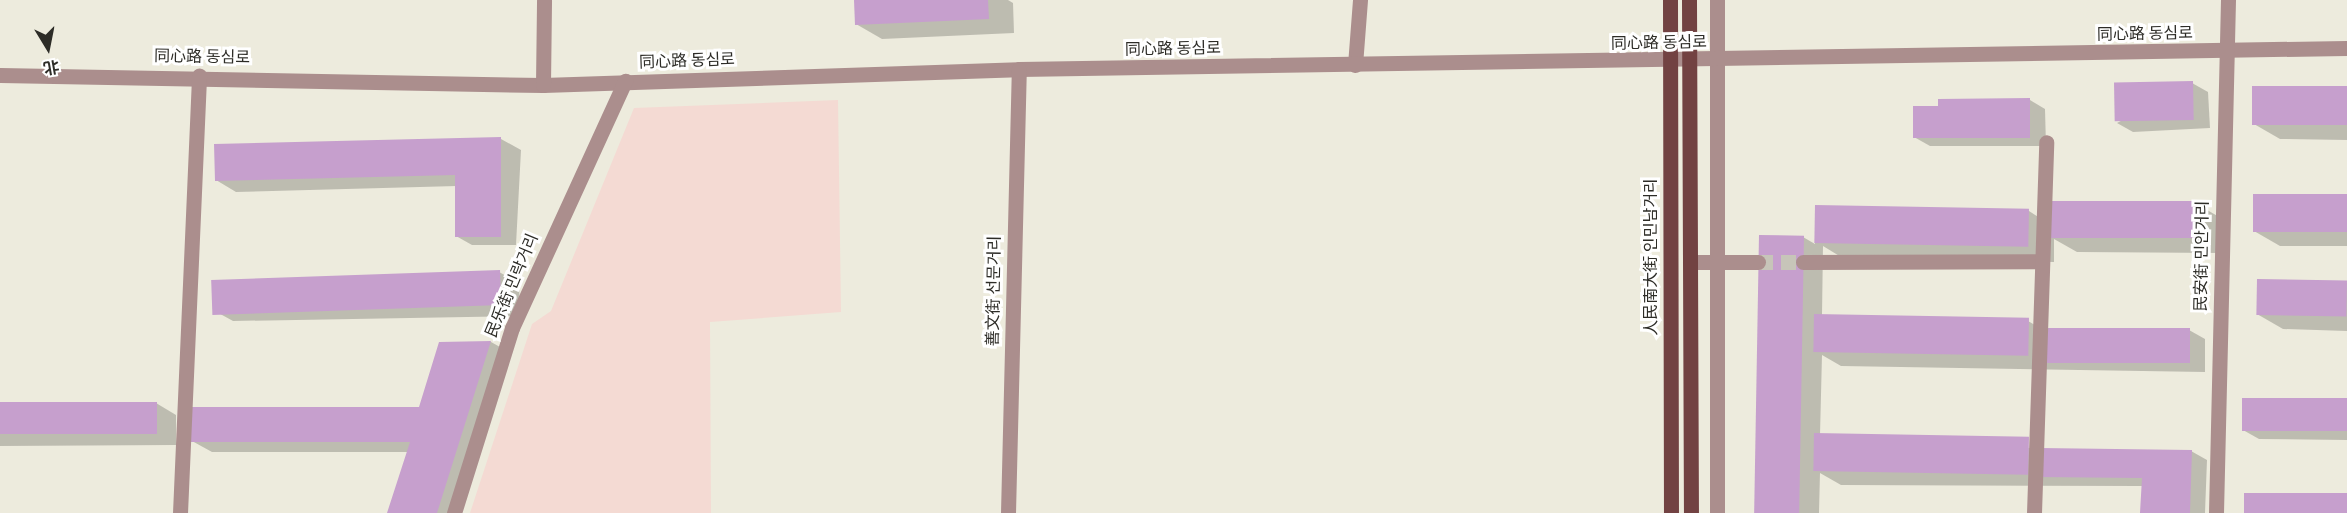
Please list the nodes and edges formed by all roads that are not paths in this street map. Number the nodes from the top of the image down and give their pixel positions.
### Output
1 (544, 0) edge
2 (1360, 0) edge
3 (1670, 0) edge
4 (1689, 0) edge
5 (1717, 0) edge
6 (2228, 0) edge
7 (2347, 48) edge
8 (2226, 52) junction
9 (1689, 60) junction
10 (1717, 60) junction
11 (1670, 62) junction
12 (1355, 65) junction
13 (1019, 69) junction
14 (0, 75) edge
15 (199, 75) junction
16 (626, 81) junction
17 (543, 85) junction
18 (2046, 142) dead end
19 (2042, 261) junction
20 (1690, 262) junction
21 (1717, 262) junction
22 (1758, 262) tunnel mouth
23 (1803, 262) tunnel mouth
24 (180, 513) edge
25 (454, 513) edge
26 (1008, 513) edge
27 (1671, 513) edge
28 (1690, 513) edge
29 (1717, 513) edge
30 (2034, 513) edge
31 (2216, 513) edge

1 - 17 street
2 - 12 street
3 - 11 main road, 人民南大街 인민남거리
4 - 9 main road
5 - 10 street
6 - 8 street, 民安街 민안거리
7 - 8 street, 同心路 동심로
8 - 10 street, 同心路 동심로
8 - 31 street, 民安街 민안거리
9 - 10 street, 同心路 동심로
9 - 11 street, 同心路 동심로
9 - 20 main road
10 - 21 street
11 - 12 street, 同心路 동심로
11 - 27 main road, 人民南大街 인민남거리
12 - 13 street, 同心路 동심로
13 - 16 street, 同心路 동심로
13 - 26 street, 善文街 선문거리
14 - 15 street, 同心路 동심로
15 - 17 street, 同心路 동심로
15 - 24 street
16 - 17 street, 同心路 동심로
16 - 25 street, 民乐街 민락거리
18 - 19 street
19 - 23 street
19 - 30 street
20 - 21 street
20 - 28 main road
21 - 22 street
21 - 29 street

